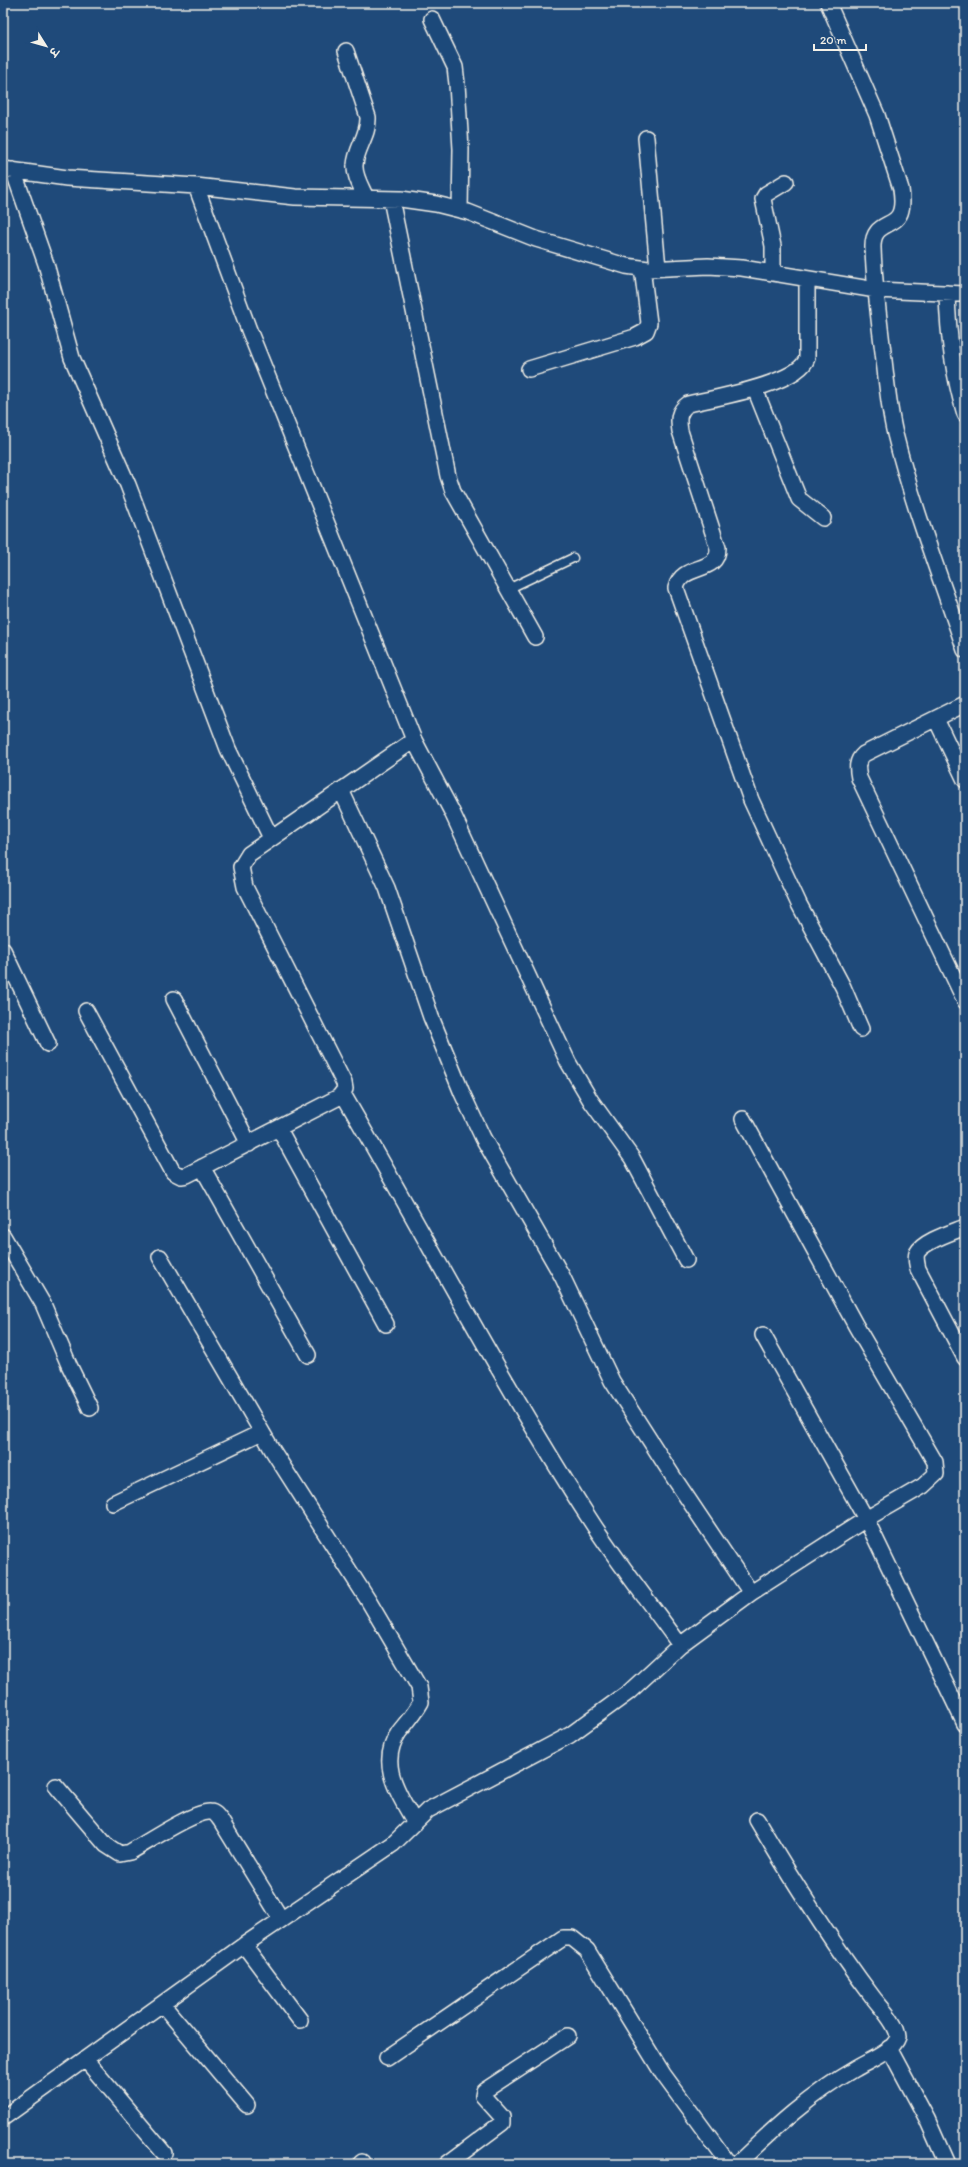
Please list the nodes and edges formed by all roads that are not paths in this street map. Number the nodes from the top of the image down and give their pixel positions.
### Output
1 (828, 3) edge
2 (432, 19) dead end
3 (346, 51) dead end
4 (646, 138) dead end
5 (8, 170) edge
6 (786, 182) dead end
7 (196, 186) junction
8 (366, 198) junction
9 (391, 199) junction
10 (460, 210) junction
11 (642, 268) junction
12 (658, 268) junction
13 (773, 273) junction
14 (807, 279) junction
15 (876, 290) junction
16 (947, 293) junction
17 (965, 294) edge
18 (529, 369) dead end
19 (754, 389) junction
20 (965, 414) edge
21 (823, 518) dead end
22 (573, 558) dead end
23 (508, 589) junction
24 (535, 637) dead end
25 (965, 650) edge
26 (965, 704) edge
27 (936, 720) junction
28 (414, 740) junction
29 (965, 780) edge
30 (341, 790) junction
31 (271, 838) junction
32 (3, 950) edge
33 (174, 999) dead end
34 (965, 1001) edge
35 (86, 1011) dead end
36 (861, 1029) dead end
37 (48, 1044) dead end
38 (343, 1094) junction
39 (743, 1119) dead end
40 (279, 1129) junction
41 (249, 1144) junction
42 (202, 1167) junction
43 (965, 1226) edge
44 (3, 1236) edge
45 (160, 1257) dead end
46 (686, 1260) dead end
47 (386, 1324) dead end
48 (763, 1335) dead end
49 (308, 1355) dead end
50 (965, 1358) edge
51 (90, 1408) dead end
52 (262, 1432) junction
53 (113, 1504) dead end
54 (866, 1519) junction
55 (751, 1593) junction
56 (680, 1645) junction
57 (965, 1724) edge
58 (56, 1786) dead end
59 (757, 1820) dead end
60 (415, 1823) junction
61 (281, 1920) junction
62 (244, 1945) junction
63 (162, 2004) junction
64 (300, 2020) dead end
65 (568, 2036) dead end
66 (889, 2048) junction
67 (387, 2058) dead end
68 (85, 2059) junction
69 (247, 2105) dead end
70 (3, 2118) edge
71 (164, 2153) dead end
72 (447, 2164) edge
73 (729, 2164) edge
74 (737, 2164) edge
75 (947, 2164) edge

1 - 15 street
2 - 10 street
3 - 8 street
4 - 12 street
5 - 7 street
5 - 31 street
6 - 13 street
7 - 8 street
7 - 28 street
8 - 9 street
9 - 10 street
9 - 23 street
10 - 11 street
11 - 12 street
11 - 18 street
12 - 13 street
13 - 14 street
14 - 15 street
14 - 19 street
15 - 16 street
15 - 25 street
16 - 17 street
16 - 20 street
19 - 21 street
19 - 36 street
22 - 23 lane
23 - 24 street
26 - 27 street
27 - 29 street
27 - 34 street
28 - 30 street
28 - 46 street
30 - 31 street
30 - 55 street
31 - 38 street
32 - 37 street
33 - 41 street
35 - 42 street
38 - 40 street
38 - 56 street
39 - 54 street
40 - 41 street
40 - 47 street
41 - 42 street
42 - 49 street
43 - 50 street
44 - 51 street
45 - 52 street
48 - 54 street
52 - 53 street
52 - 60 street
54 - 55 street
54 - 57 street
55 - 56 street
56 - 60 street
58 - 61 street
59 - 66 street
60 - 61 street
61 - 62 street
62 - 63 street
62 - 64 street
63 - 68 street
63 - 69 street
65 - 72 street
66 - 74 street
66 - 75 street
67 - 73 street
68 - 70 street
68 - 71 street

